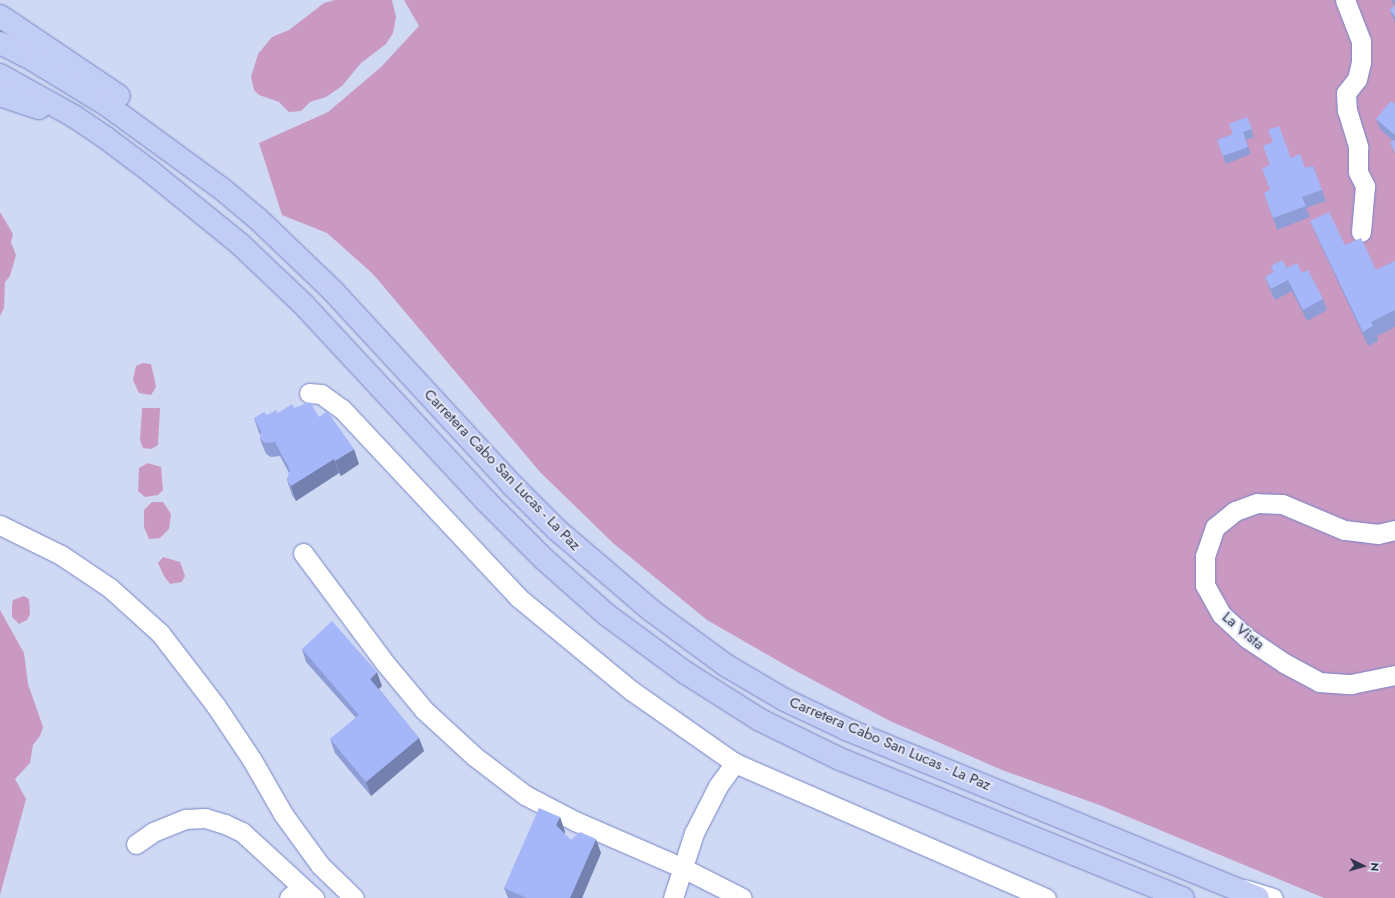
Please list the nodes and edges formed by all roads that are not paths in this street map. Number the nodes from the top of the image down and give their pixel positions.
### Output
1 (1345, 0) edge
2 (0, 16) edge
3 (0, 43) edge
4 (68, 71) junction
5 (0, 75) edge
6 (0, 95) edge
7 (38, 102) junction
8 (1360, 232) dead end
9 (310, 394) dead end
10 (0, 525) edge
11 (1395, 530) edge
12 (303, 553) dead end
13 (1395, 675) edge
14 (735, 763) junction
15 (136, 844) dead end
16 (681, 867) junction
17 (1226, 884) junction
18 (301, 894) edge
19 (354, 898) edge
20 (673, 898) edge
21 (742, 898) edge
22 (1046, 898) edge
23 (1183, 898) edge
24 (1258, 898) edge
25 (1273, 898) edge

1 - 8 street
2 - 4 highway
3 - 4 highway, Carretera Cabo San Lucas - La Paz
4 - 17 highway, Carretera Cabo San Lucas - La Paz
5 - 7 highway, Carretera Cabo San Lucas - La Paz
6 - 7 highway
7 - 23 highway, Carretera Cabo San Lucas - La Paz
9 - 14 street
10 - 19 street
11 - 13 street, La Vista
12 - 16 street
14 - 16 street
14 - 22 street
15 - 18 street
16 - 20 street
16 - 21 street
17 - 24 highway, Carretera Cabo San Lucas - La Paz
17 - 25 street

